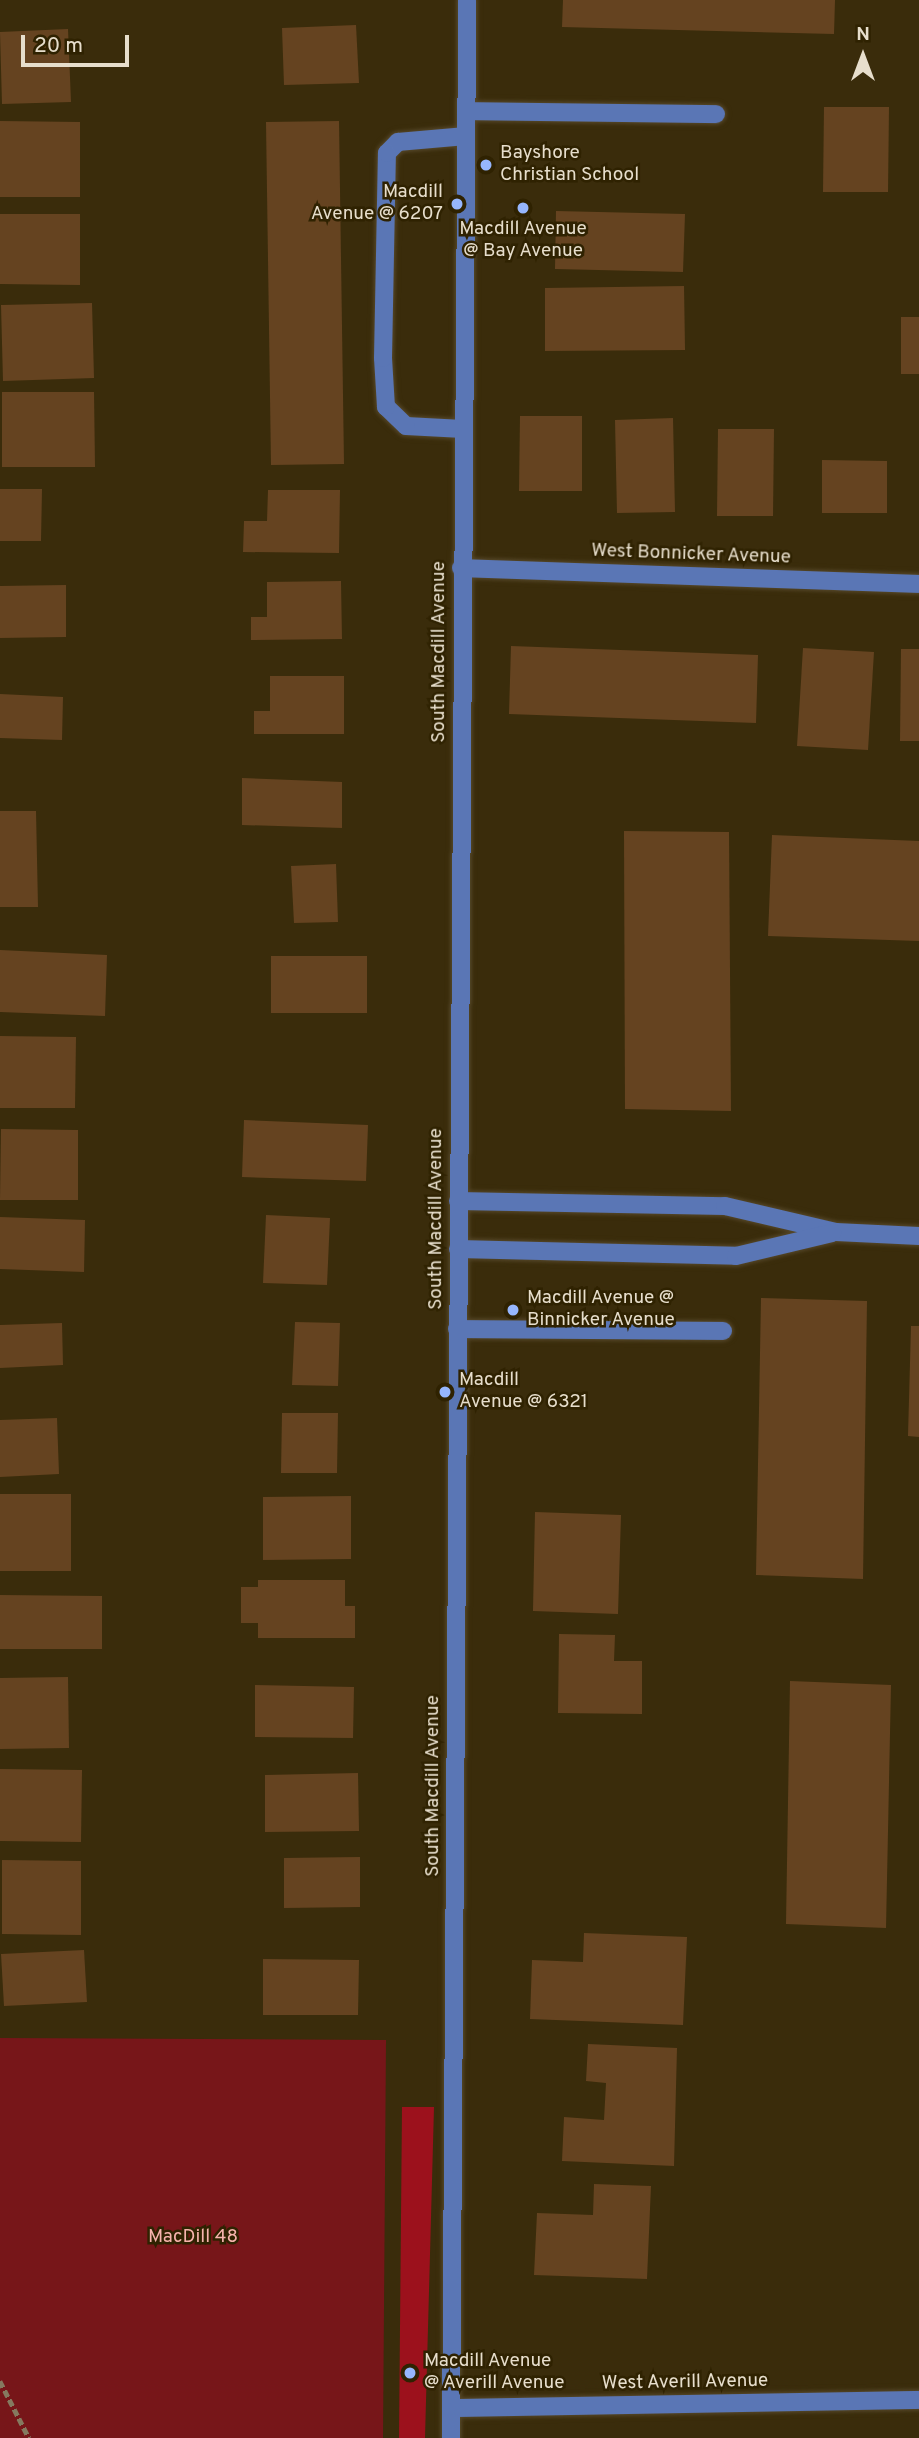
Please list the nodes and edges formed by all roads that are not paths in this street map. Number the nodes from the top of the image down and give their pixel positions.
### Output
1 (467, 0) edge
2 (466, 111) junction
3 (716, 114) dead end
4 (466, 136) junction
5 (463, 429) junction
6 (461, 568) junction
7 (919, 583) edge
8 (458, 1201) junction
9 (836, 1232) junction
10 (919, 1236) edge
11 (458, 1249) junction
12 (457, 1329) junction
13 (723, 1331) dead end
14 (919, 2400) edge
15 (452, 2408) junction
16 (451, 2438) edge

1 - 2 street, South Macdill Avenue
2 - 3 street
2 - 4 street, South Macdill Avenue
4 - 5 street, South Macdill Avenue
4 - 5 street
5 - 6 street, South Macdill Avenue
6 - 7 street, West Bonnicker Avenue
6 - 8 street, South Macdill Avenue
8 - 9 street
8 - 11 street, South Macdill Avenue
9 - 10 street
9 - 11 street
11 - 12 street, South Macdill Avenue
12 - 13 street
12 - 15 street, South Macdill Avenue
14 - 15 street, West Averill Avenue
15 - 16 street, South Macdill Avenue

